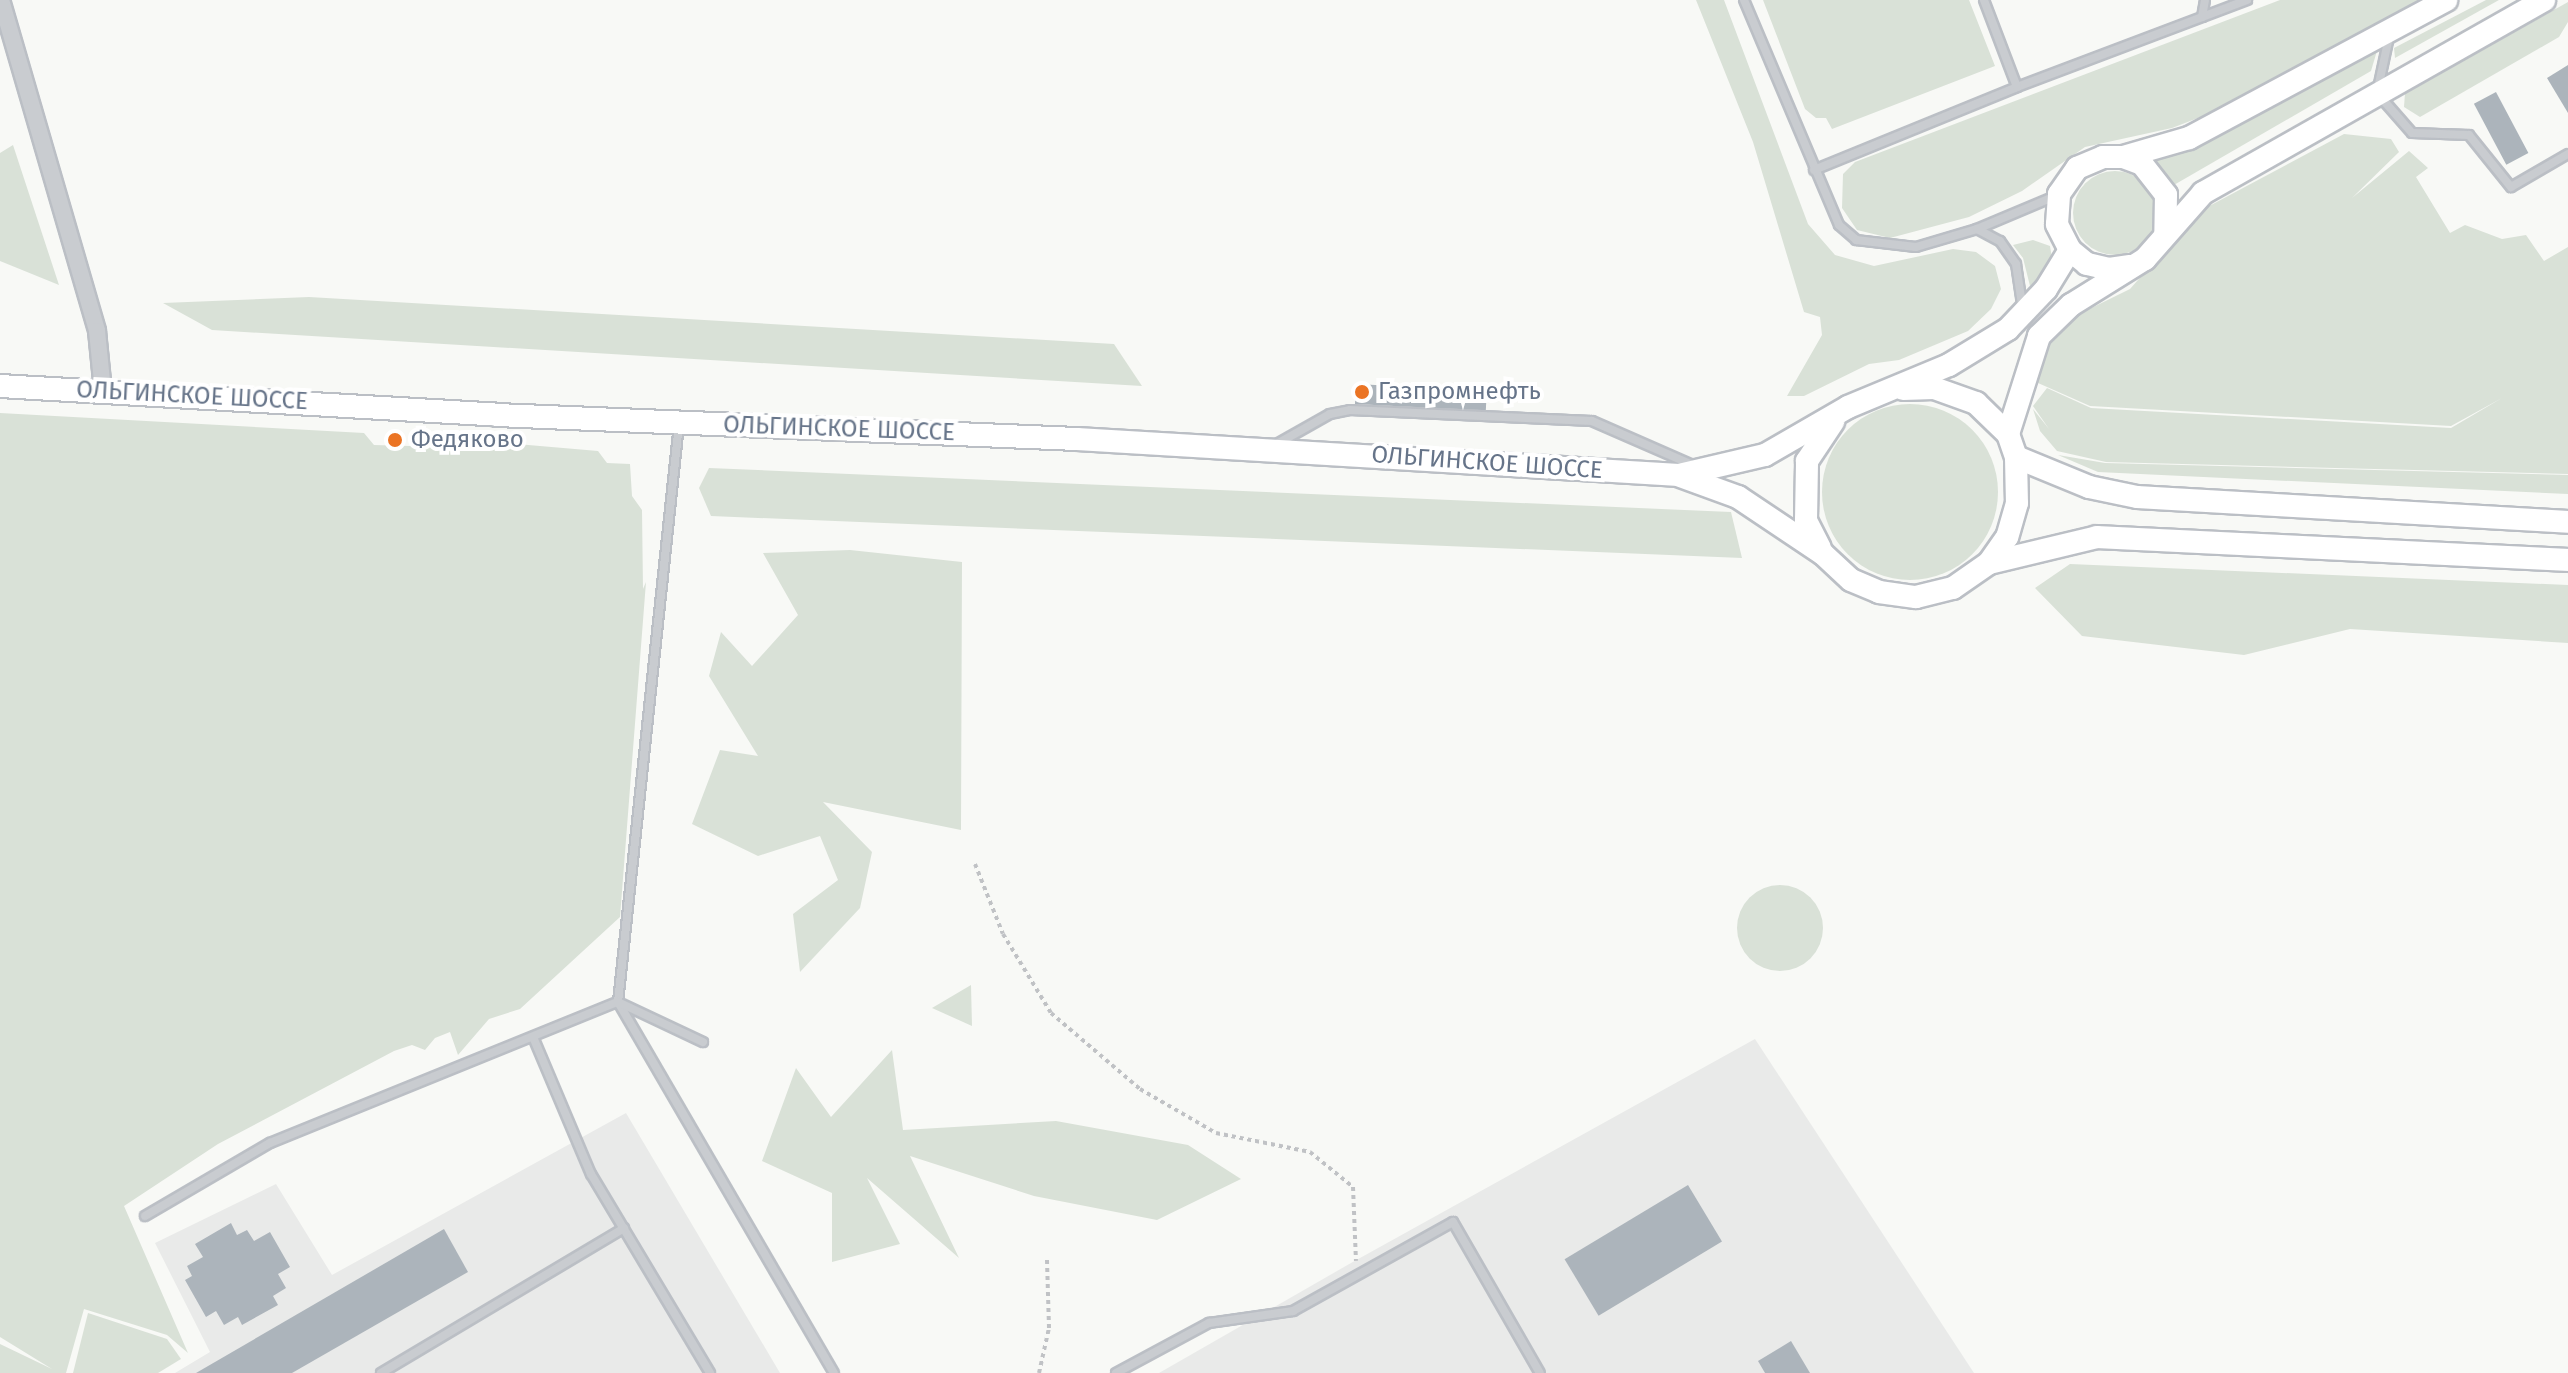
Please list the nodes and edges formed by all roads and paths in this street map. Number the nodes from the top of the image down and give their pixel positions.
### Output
1 (1, 0) edge
2 (1744, 0) edge
3 (1984, 0) edge
4 (2205, 0) edge
5 (2247, 0) edge
6 (2446, 0) edge
7 (2544, 0) edge
8 (2202, 17) junction
9 (2391, 28) junction
10 (2017, 87) junction
11 (2377, 93) junction
12 (2568, 154) edge
13 (2123, 157) junction
14 (1814, 170) junction
15 (2059, 194) junction
16 (1977, 229) junction
17 (2165, 234) junction
18 (2070, 250) junction
19 (2131, 266) junction
20 (2020, 316) junction
21 (0, 386) edge
22 (103, 391) junction
23 (1882, 392) junction
24 (1848, 407) junction
25 (679, 423) junction
26 (2008, 434) junction
27 (1268, 450) junction
28 (2016, 457) junction
29 (1706, 471) junction
30 (1679, 475) junction
31 (2568, 522) edge
32 (1823, 554) junction
33 (2568, 560) edge
34 (1989, 563) junction
35 (975, 864) dead end
36 (618, 1002) junction
37 (533, 1037) junction
38 (703, 1042) dead end
39 (145, 1216) dead end
40 (624, 1228) junction
41 (1047, 1259) dead end
42 (1357, 1276) junction
43 (381, 1373) edge
44 (710, 1373) edge
45 (834, 1373) edge
46 (1039, 1373) edge
47 (1116, 1373) edge
48 (1540, 1373) edge

1 - 22 street
2 - 14 lane
3 - 10 lane
4 - 8 lane
5 - 8 lane
6 - 9 main road
7 - 11 main road
8 - 10 lane
9 - 11 lane
9 - 13 main road
10 - 14 lane
11 - 12 lane
11 - 17 main road
13 - 15 main road
13 - 17 main road
14 - 16 lane
15 - 16 lane
15 - 18 main road
16 - 20 lane
17 - 19 main road
18 - 19 main road
18 - 20 main road
19 - 26 main road
20 - 23 main road
21 - 22 main road, ОЛЬГИНСКОЕ ШОССЕ
22 - 25 main road, ОЛЬГИНСКОЕ ШОССЕ
23 - 24 main road
23 - 26 main road
24 - 29 main road
24 - 32 main road
25 - 27 main road, ОЛЬГИНСКОЕ ШОССЕ
25 - 36 lane
26 - 28 main road
27 - 29 lane
27 - 30 main road, ОЛЬГИНСКОЕ ШОССЕ
28 - 31 main road
28 - 34 main road
29 - 30 main road
30 - 32 main road
32 - 34 main road
33 - 34 main road
35 - 42 path
36 - 37 lane
36 - 38 lane
36 - 45 lane
37 - 39 lane
37 - 40 lane
40 - 43 lane
40 - 44 lane
41 - 46 path
42 - 47 lane
42 - 48 lane

